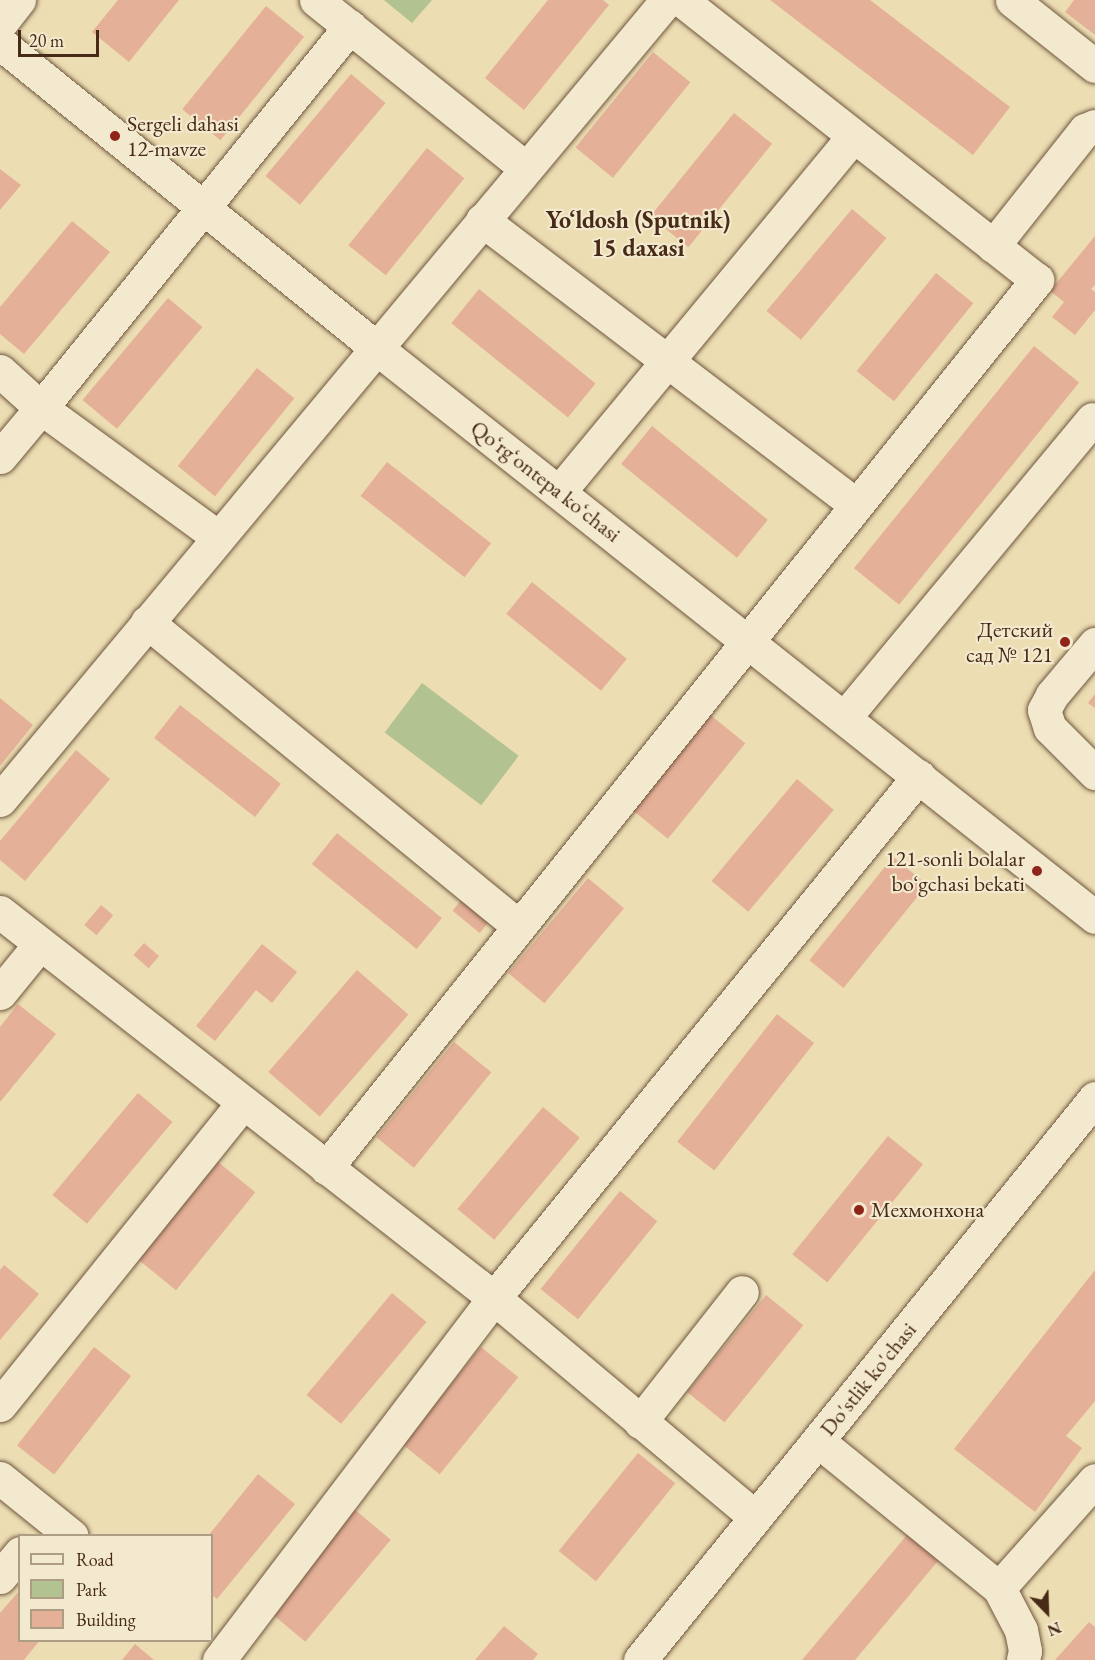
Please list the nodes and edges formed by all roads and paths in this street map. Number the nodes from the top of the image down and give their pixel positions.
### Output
1 (18, 0) edge
2 (316, 0) edge
3 (667, 0) edge
4 (681, 0) edge
5 (1012, 0) edge
6 (0, 24) edge
7 (350, 27) junction
8 (0, 42) edge
9 (1095, 66) edge
10 (1095, 126) edge
11 (854, 136) junction
12 (526, 168) junction
13 (202, 207) junction
14 (482, 220) junction
15 (993, 246) junction
16 (375, 347) junction
17 (668, 362) junction
18 (0, 371) edge
19 (41, 408) junction
20 (1092, 419) dead end
21 (0, 457) edge
22 (560, 492) junction
23 (856, 505) junction
24 (218, 537) junction
25 (147, 622) junction
26 (748, 640) junction
27 (1095, 644) edge
28 (845, 717) junction
29 (1095, 773) edge
30 (919, 776) junction
31 (0, 800) edge
32 (0, 912) edge
33 (1095, 917) edge
34 (518, 926) junction
35 (40, 944) junction
36 (0, 993) edge
37 (1095, 1098) edge
38 (243, 1103) junction
39 (326, 1168) junction
40 (742, 1292) dead end
41 (494, 1298) junction
42 (0, 1405) edge
43 (640, 1422) junction
44 (818, 1441) junction
45 (0, 1478) edge
46 (1095, 1480) edge
47 (755, 1517) junction
48 (51, 1529) edge
49 (18, 1554) edge
50 (0, 1577) edge
51 (999, 1588) junction
52 (219, 1654) edge
53 (640, 1660) edge
54 (1023, 1660) edge

1 - 6 street
2 - 7 street
3 - 12 street
4 - 11 street
5 - 9 street
7 - 12 street
7 - 13 street
8 - 13 street, Qoʻrgʻontepa koʻchasi
10 - 15 street
11 - 15 street
11 - 17 street
12 - 14 street
13 - 16 street, Qoʻrgʻontepa koʻchasi
13 - 19 street
14 - 16 street
14 - 17 street
15 - 23 street
16 - 22 street, Qoʻrgʻontepa koʻchasi
16 - 24 street
17 - 22 street
17 - 23 street
18 - 19 street
19 - 21 street
19 - 24 street
20 - 28 street
22 - 26 street, Qoʻrgʻontepa koʻchasi
23 - 26 street
24 - 25 street
25 - 31 street
25 - 34 street
26 - 28 street, Qoʻrgʻontepa koʻchasi
26 - 34 street
27 - 29 street
28 - 30 street, Qoʻrgʻontepa koʻchasi
30 - 33 street, Qoʻrgʻontepa koʻchasi
30 - 41 street
32 - 35 street
34 - 39 street
35 - 36 street
35 - 38 street
37 - 44 street, Do'stlik ko'chasi
38 - 39 street
38 - 42 street
39 - 41 street
40 - 43 street
41 - 43 street
41 - 52 street
43 - 47 street
44 - 47 street, Do'stlik ko'chasi
44 - 51 street
45 - 48 street
46 - 51 street
47 - 53 street, Do'stlik ko'chasi
49 - 50 street
51 - 54 street

